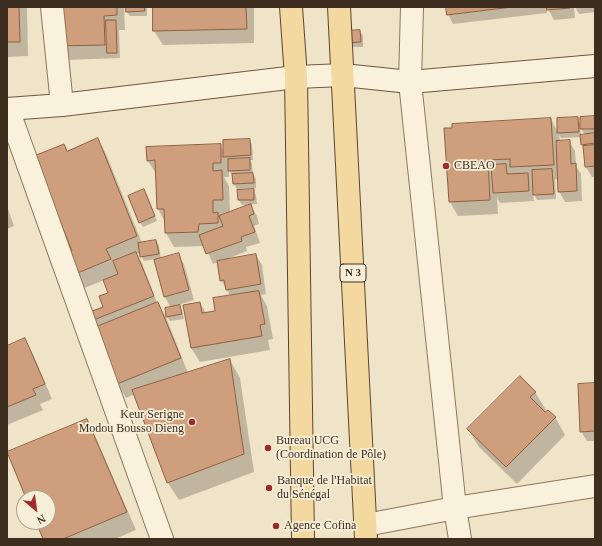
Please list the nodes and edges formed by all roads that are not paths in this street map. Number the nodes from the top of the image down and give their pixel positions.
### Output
1 (52, 7) edge
2 (291, 7) edge
3 (339, 7) edge
4 (412, 7) edge
5 (595, 66) edge
6 (343, 75) junction
7 (296, 77) junction
8 (410, 82) junction
9 (62, 105) junction
10 (7, 109) edge
11 (595, 486) edge
12 (455, 508) junction
13 (366, 532) edge
14 (162, 539) edge
15 (303, 539) edge
16 (460, 539) edge

1 - 9 street
2 - 7 main road
3 - 6 main road, N 3
4 - 8 street
5 - 8 street
6 - 7 street
6 - 8 street
6 - 13 main road, N 3
7 - 9 street
7 - 15 main road
8 - 12 street
9 - 10 street
10 - 14 street
11 - 12 street
12 - 13 street
12 - 16 street

